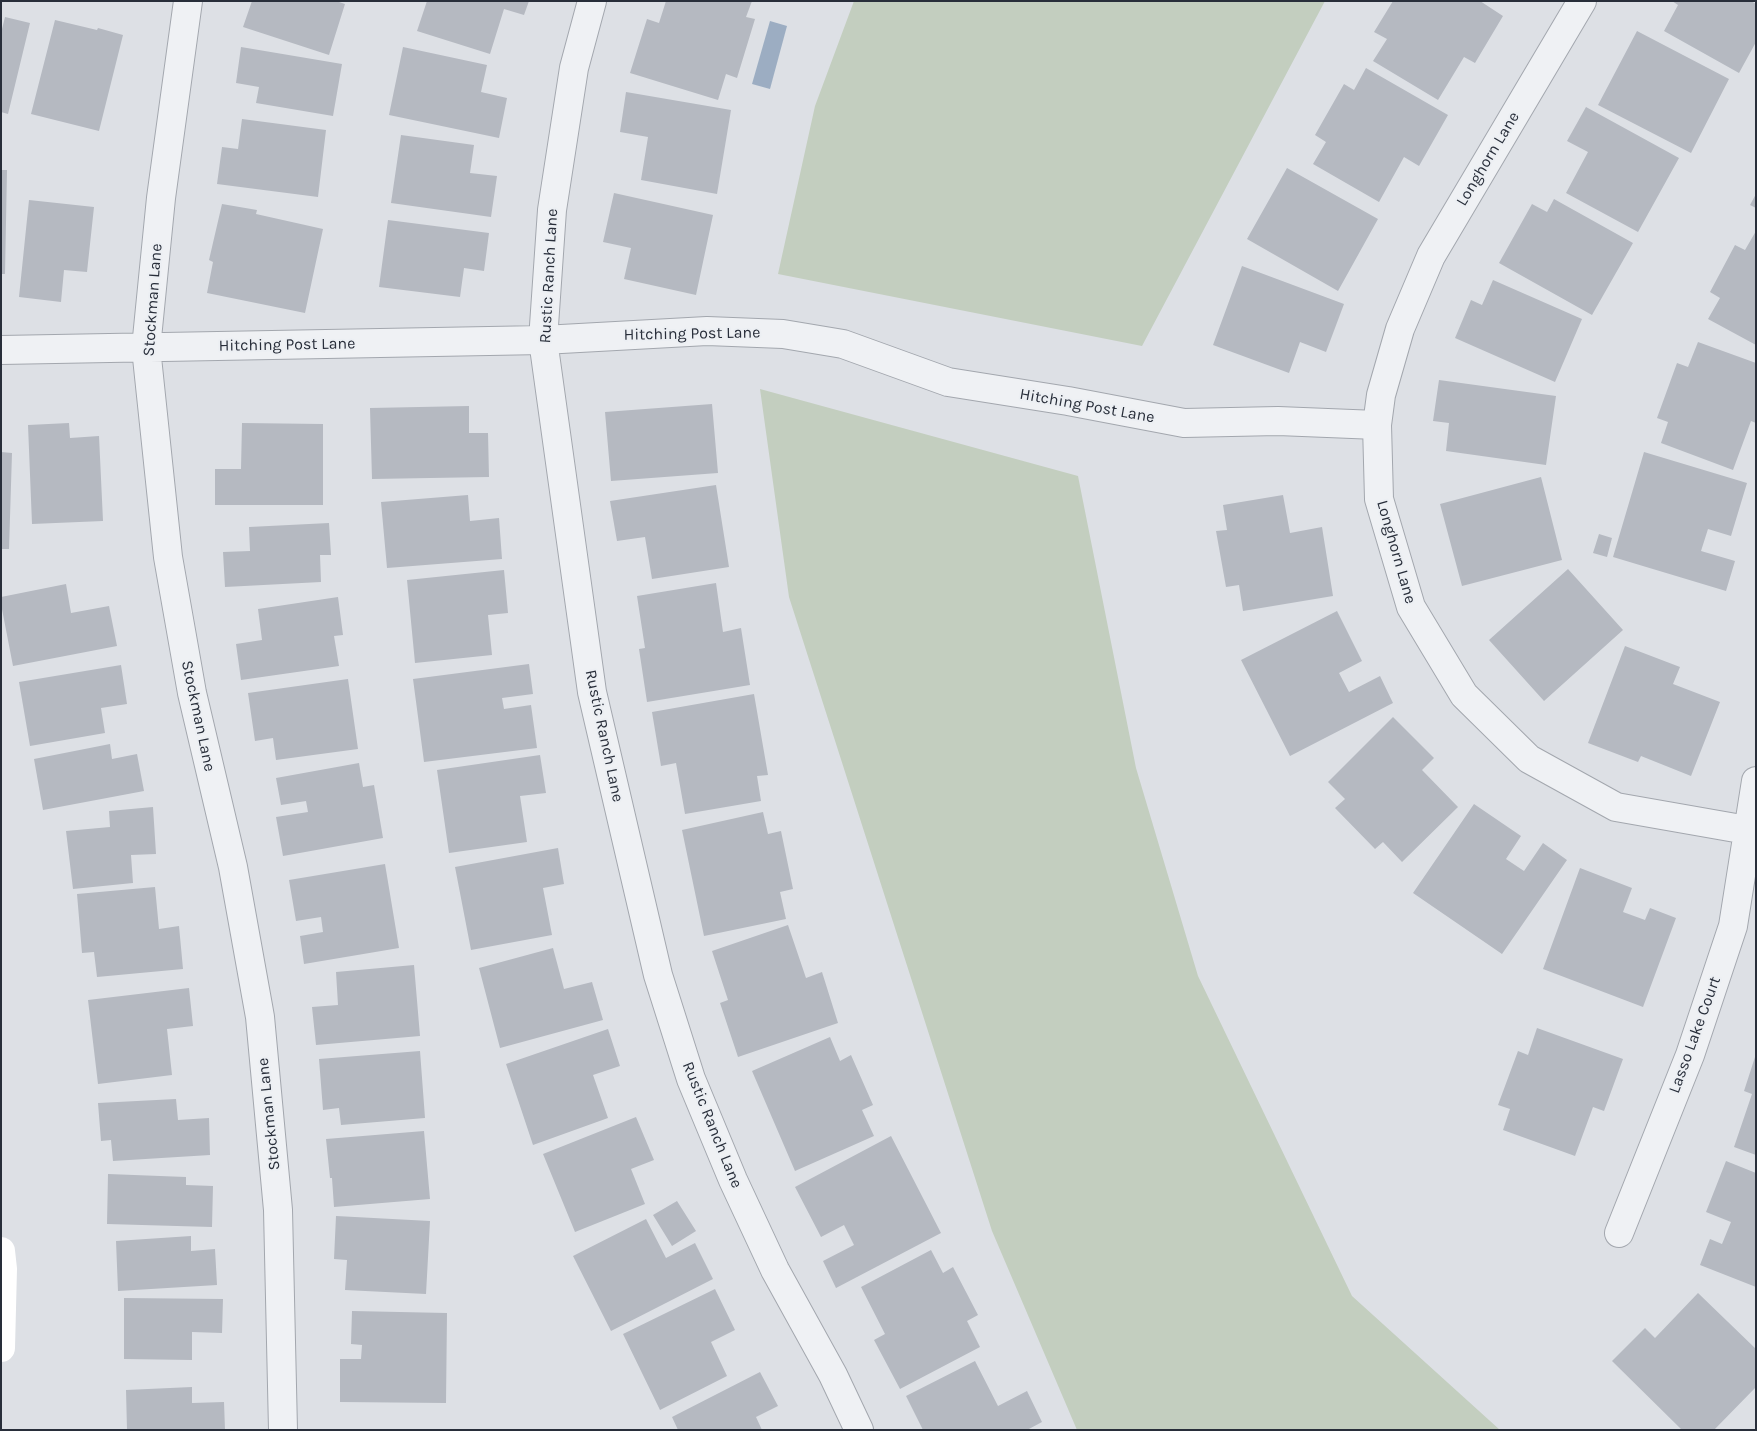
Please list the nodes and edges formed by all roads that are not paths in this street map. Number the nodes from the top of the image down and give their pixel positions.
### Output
1 (188, 1) edge
2 (592, 1) edge
3 (1582, 1) edge
4 (543, 340) junction
5 (146, 348) junction
6 (1, 350) edge
7 (1377, 425) junction
8 (1756, 781) edge
9 (1747, 830) junction
10 (1619, 1233) dead end
11 (1, 1251) edge
12 (1, 1348) edge
13 (283, 1430) edge
14 (859, 1430) edge

1 - 5 street, Stockman Lane
2 - 4 street, Rustic Ranch Lane
3 - 7 street, Longhorn Lane
4 - 5 street, Hitching Post Lane
4 - 7 street, Hitching Post Lane
4 - 14 street, Rustic Ranch Lane
5 - 6 street, Hitching Post Lane
5 - 13 street, Stockman Lane
7 - 9 street, Longhorn Lane
8 - 9 street, Lasso Lake Court
9 - 10 street, Lasso Lake Court
11 - 12 main road

